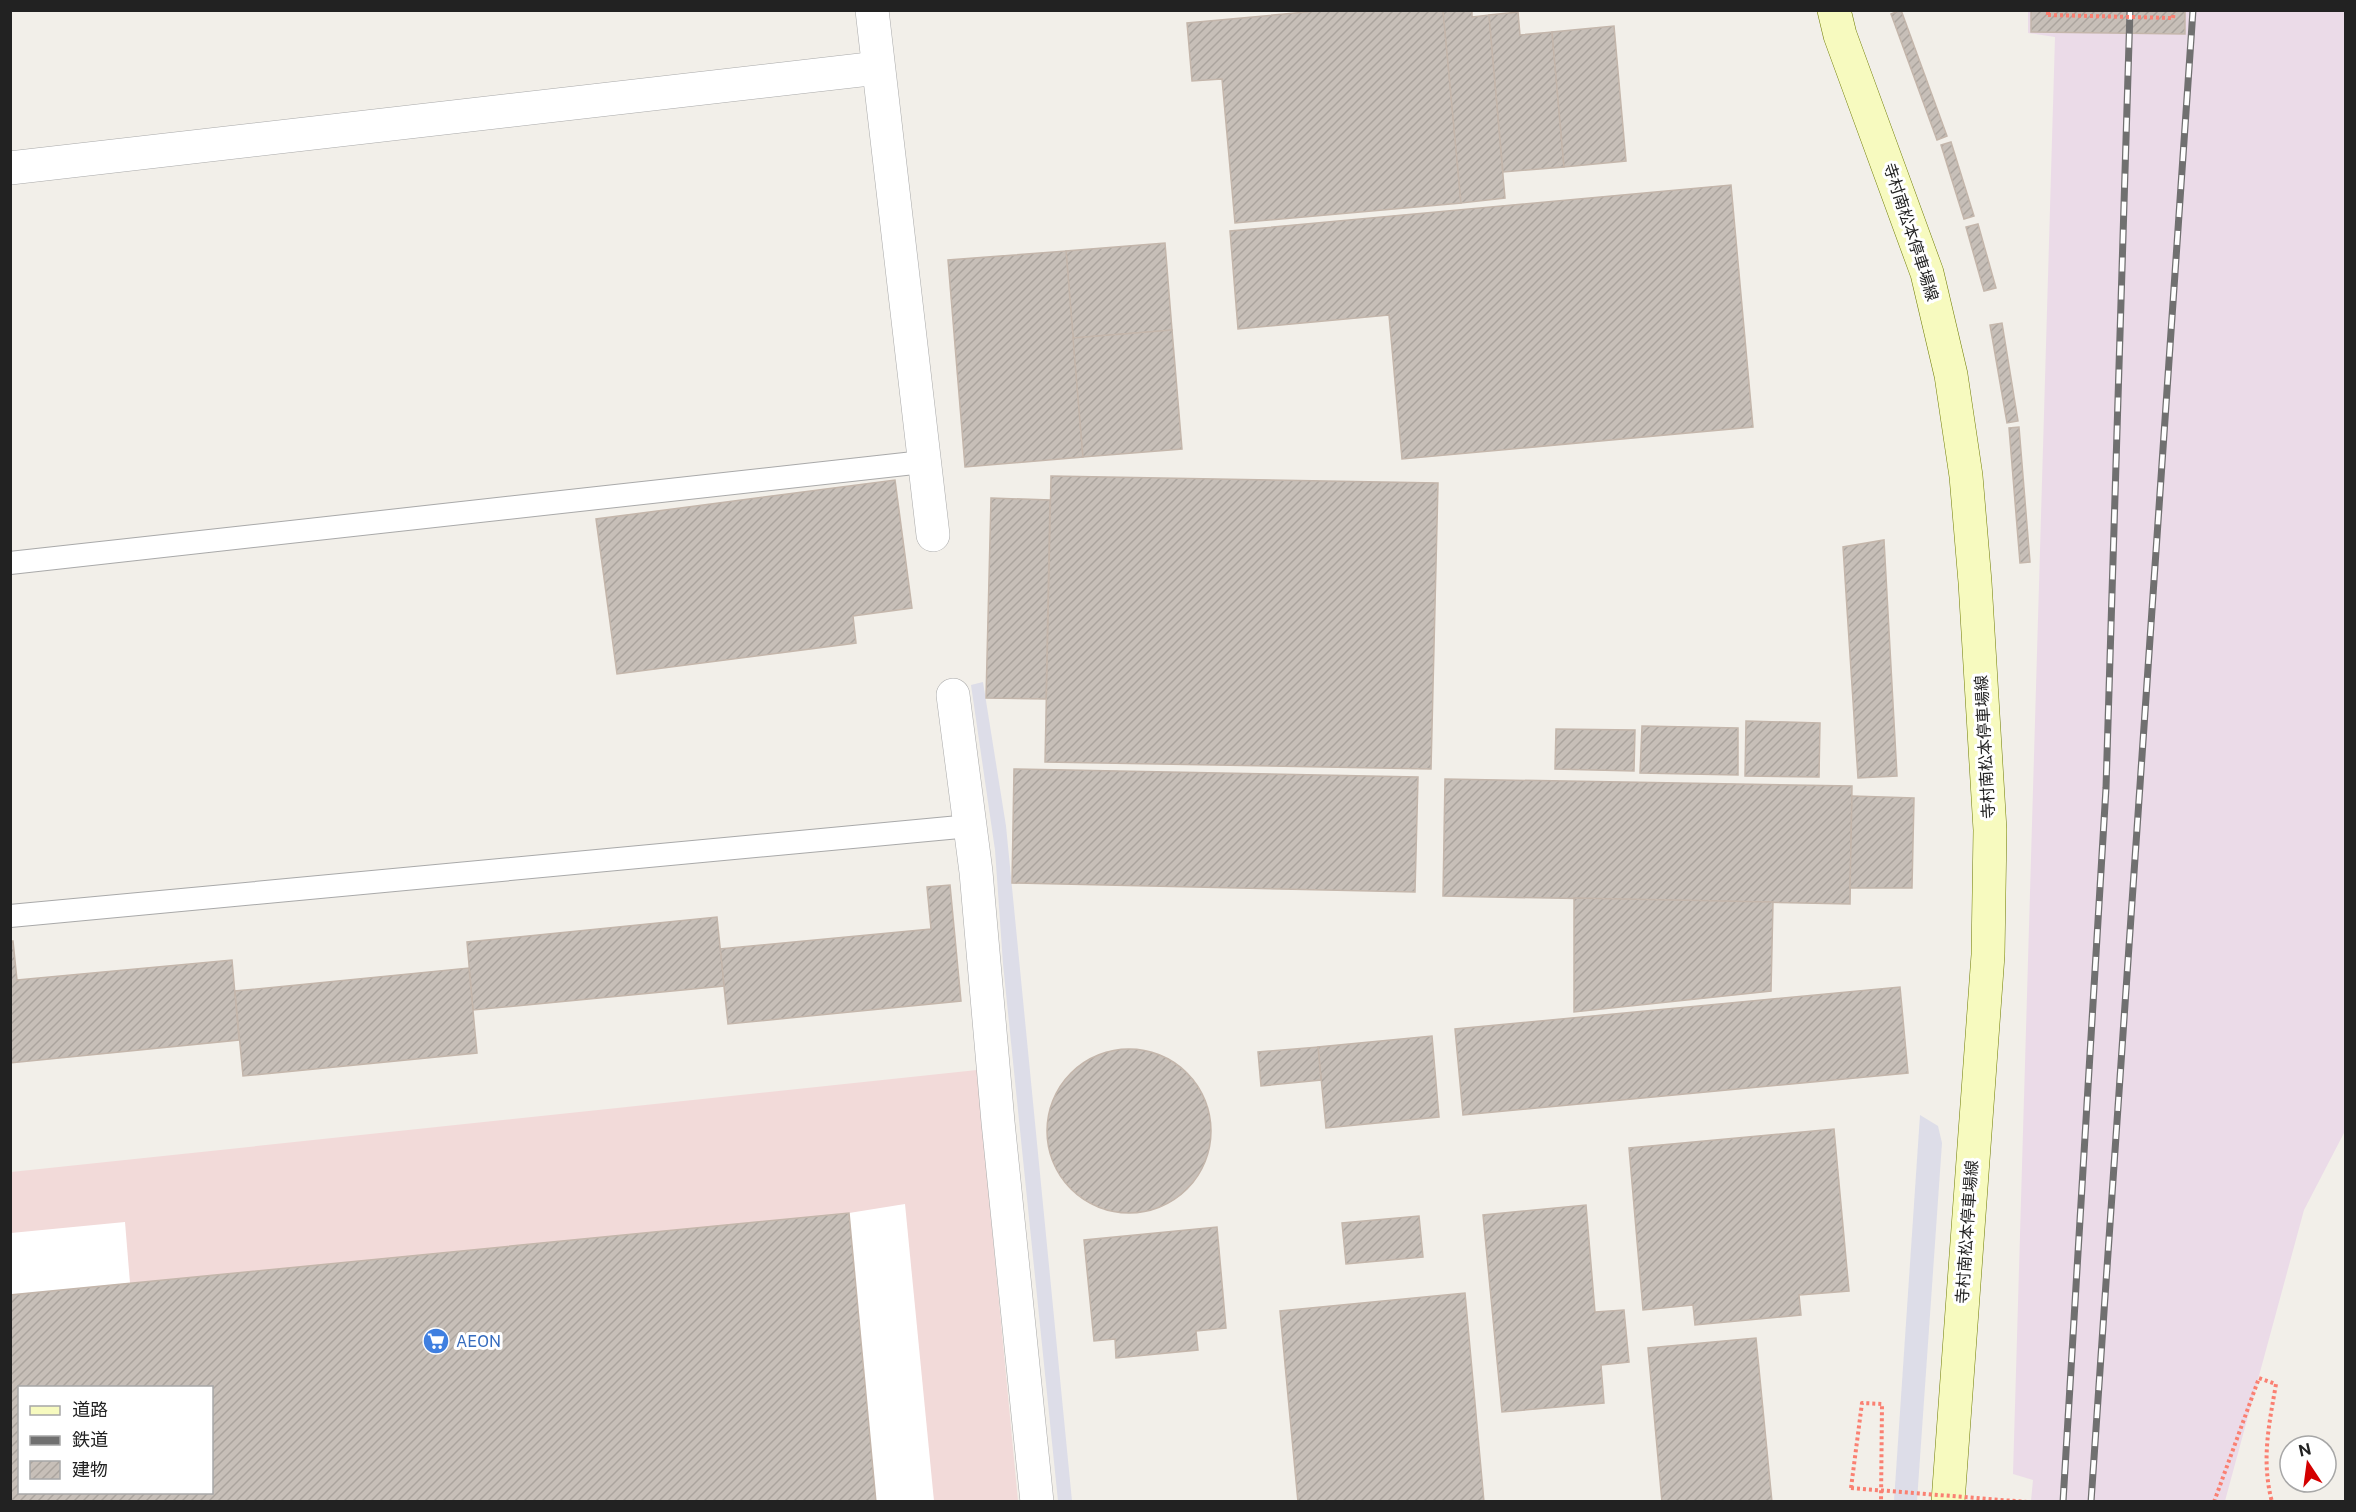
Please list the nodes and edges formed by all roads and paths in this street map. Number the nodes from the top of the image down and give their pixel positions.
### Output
1 (872, 10) edge
2 (1834, 10) edge
3 (2174, 10) edge
4 (2048, 13) edge
5 (878, 68) junction
6 (10, 168) edge
7 (923, 462) junction
8 (933, 535) dead end
9 (10, 563) edge
10 (953, 695) dead end
11 (970, 826) junction
12 (10, 916) edge
13 (2013, 1501) edge
14 (1037, 1502) edge
15 (1881, 1502) edge
16 (1948, 1502) edge
17 (2027, 1502) edge
18 (2214, 1502) edge
19 (2272, 1502) edge

1 - 5 street
2 - 16 main road, 寺村南松本停車場線
3 - 4 path, bridge
5 - 6 street
5 - 7 street
7 - 8 street
7 - 9 lane
10 - 11 street
11 - 12 lane
11 - 14 street
13 - 15 path, bridge
13 - 17 path, bridge
18 - 19 path

